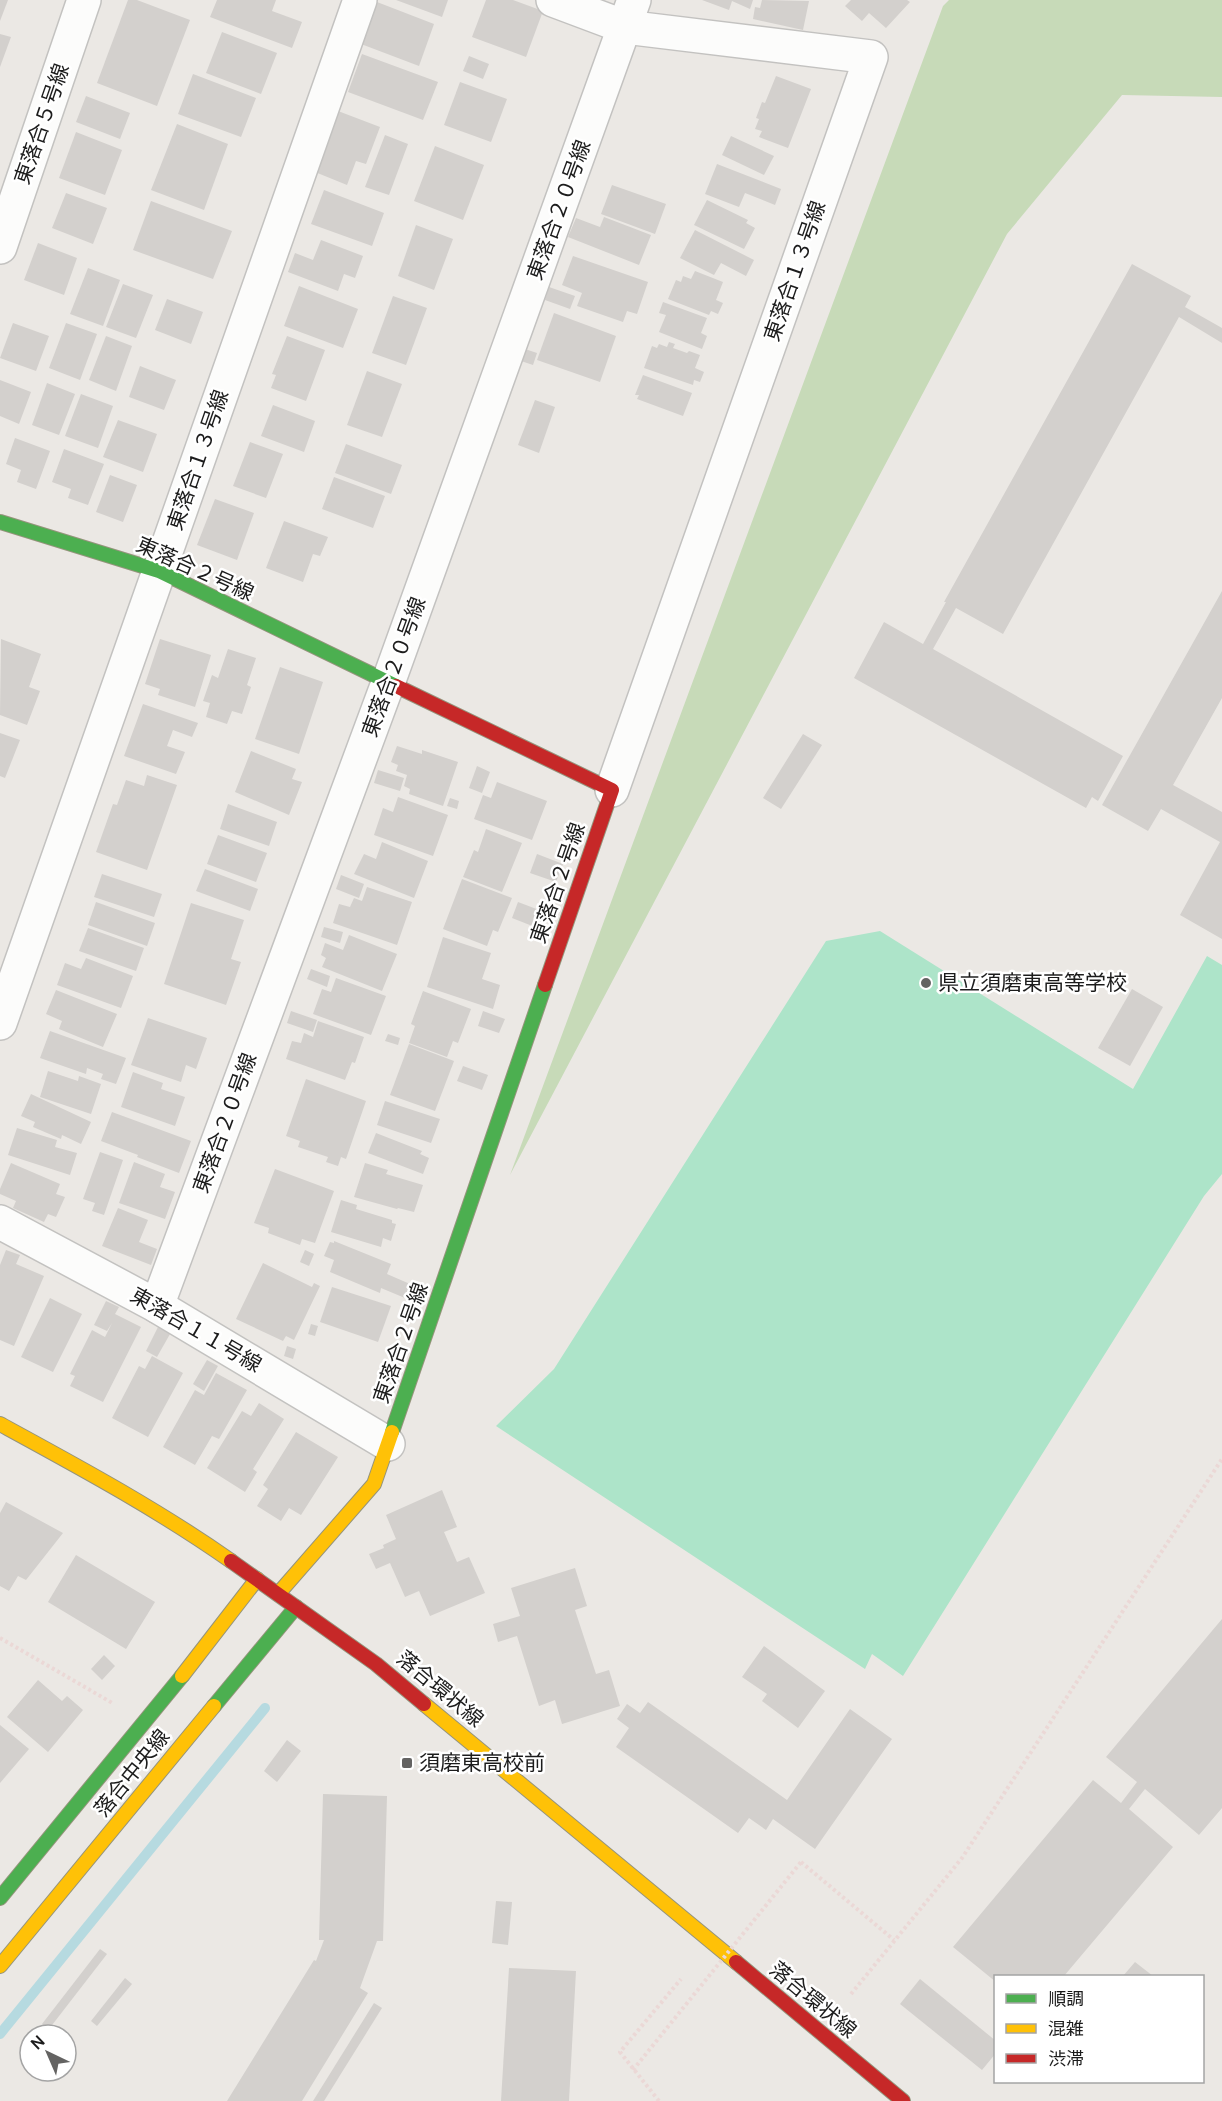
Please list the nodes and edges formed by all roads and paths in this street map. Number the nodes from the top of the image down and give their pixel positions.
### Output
1 (84, 0) edge
2 (360, 0) edge
3 (553, 0) edge
4 (630, 13) edge
5 (0, 247) edge
6 (0, 522) edge
7 (159, 571) junction
8 (388, 683) junction
9 (612, 790) junction
10 (0, 1023) edge
11 (0, 1222) edge
12 (157, 1306) junction
13 (0, 1424) edge
14 (388, 1444) junction
15 (1222, 1459) edge
16 (257, 1579) junction
17 (278, 1594) junction
18 (296, 1607) junction
19 (0, 1638) edge
20 (122, 1709) dead end
21 (0, 1898) edge
22 (894, 1940) junction
23 (0, 1966) edge
24 (681, 1979) dead end
25 (851, 1994) dead end
26 (633, 2070) junction
27 (659, 2101) edge
28 (903, 2101) edge

1 - 5 street, 東落合５号線
2 - 7 street, 東落合１３号線
3 - 4 street, 東落合１３号線
4 - 8 street, 東落合２０号線
4 - 9 street, 東落合１３号線
6 - 7 street, 東落合２号線
7 - 8 street, 東落合２号線
7 - 10 street, 東落合１３号線
8 - 9 street, 東落合２号線
8 - 12 street, 東落合２０号線
9 - 14 street, 東落合２号線
11 - 12 street, 東落合１１号線
12 - 14 street, 東落合１１号線
13 - 16 street, 落合環状線
14 - 17 street, 東落合２号線
15 - 22 path
16 - 17 street, 落合環状線
16 - 21 street, 落合中央線
17 - 18 street, 落合環状線
18 - 23 street, 落合中央線
18 - 28 street, 落合環状線
19 - 20 path
22 - 25 path
22 - 26 path, bridge
24 - 26 path
26 - 27 path

